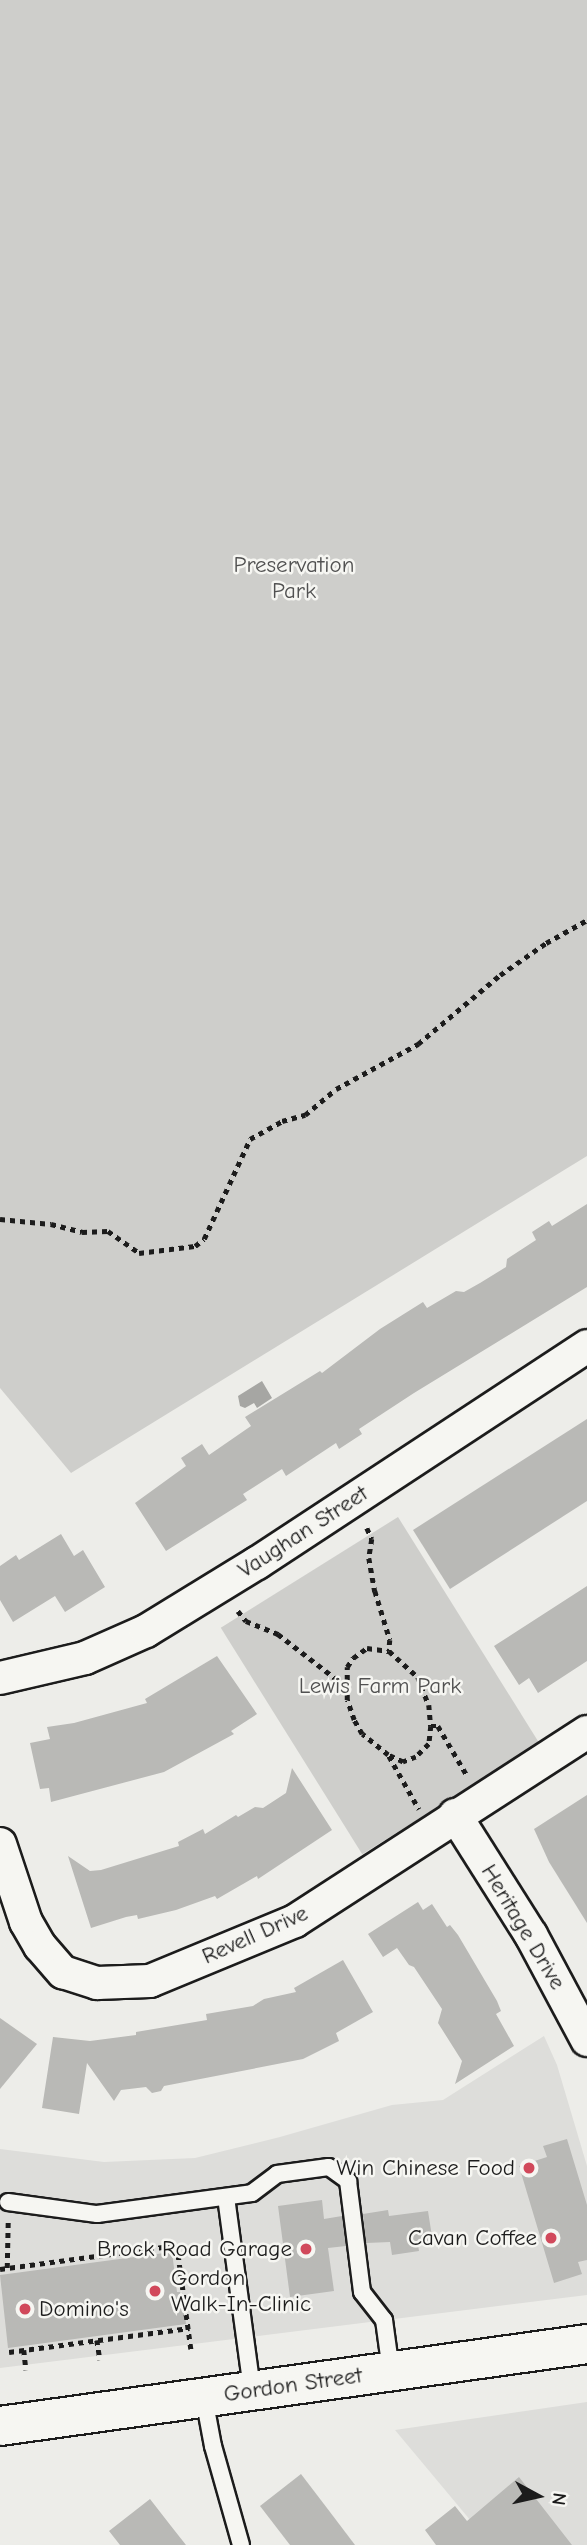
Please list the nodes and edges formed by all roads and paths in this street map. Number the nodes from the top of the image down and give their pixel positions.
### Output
1 (587, 920) edge
2 (0, 1219) edge
3 (587, 1346) edge
4 (366, 1528) dead end
5 (238, 1611) dead end
6 (388, 1651) junction
7 (0, 1678) edge
8 (345, 1683) junction
9 (431, 1726) junction
10 (587, 1732) edge
11 (388, 1755) junction
12 (482, 1799) junction
13 (444, 1823) junction
14 (0, 1844) edge
15 (587, 2040) edge
16 (226, 2197) junction
17 (8, 2202) dead end
18 (8, 2241) dead end
19 (7, 2268) junction
20 (0, 2269) edge
21 (188, 2328) junction
22 (97, 2340) junction
23 (587, 2344) edge
24 (191, 2349) dead end
25 (24, 2350) junction
26 (9, 2352) dead end
27 (100, 2360) dead end
28 (26, 2370) dead end
29 (391, 2371) junction
30 (252, 2390) junction
31 (204, 2398) junction
32 (0, 2426) edge
33 (241, 2545) edge

1 - 2 path
3 - 7 street, Vaughan Street
4 - 6 path
5 - 8 path
6 - 8 path
6 - 9 path
8 - 11 path
9 - 11 path
9 - 12 path
10 - 12 street, Revell Drive
11 - 13 path
12 - 13 street, Revell Drive
13 - 14 street, Revell Drive
13 - 15 street, Heritage Drive
16 - 17 lane
16 - 29 lane
16 - 30 lane
18 - 19 path
19 - 20 path
19 - 21 path
21 - 22 path
21 - 24 path
22 - 25 path
22 - 27 path
23 - 29 main road, Gordon Street
25 - 26 path
25 - 28 path
29 - 30 main road, Gordon Street
30 - 31 main road, Gordon Street
31 - 32 main road, Gordon Street
31 - 33 lane

